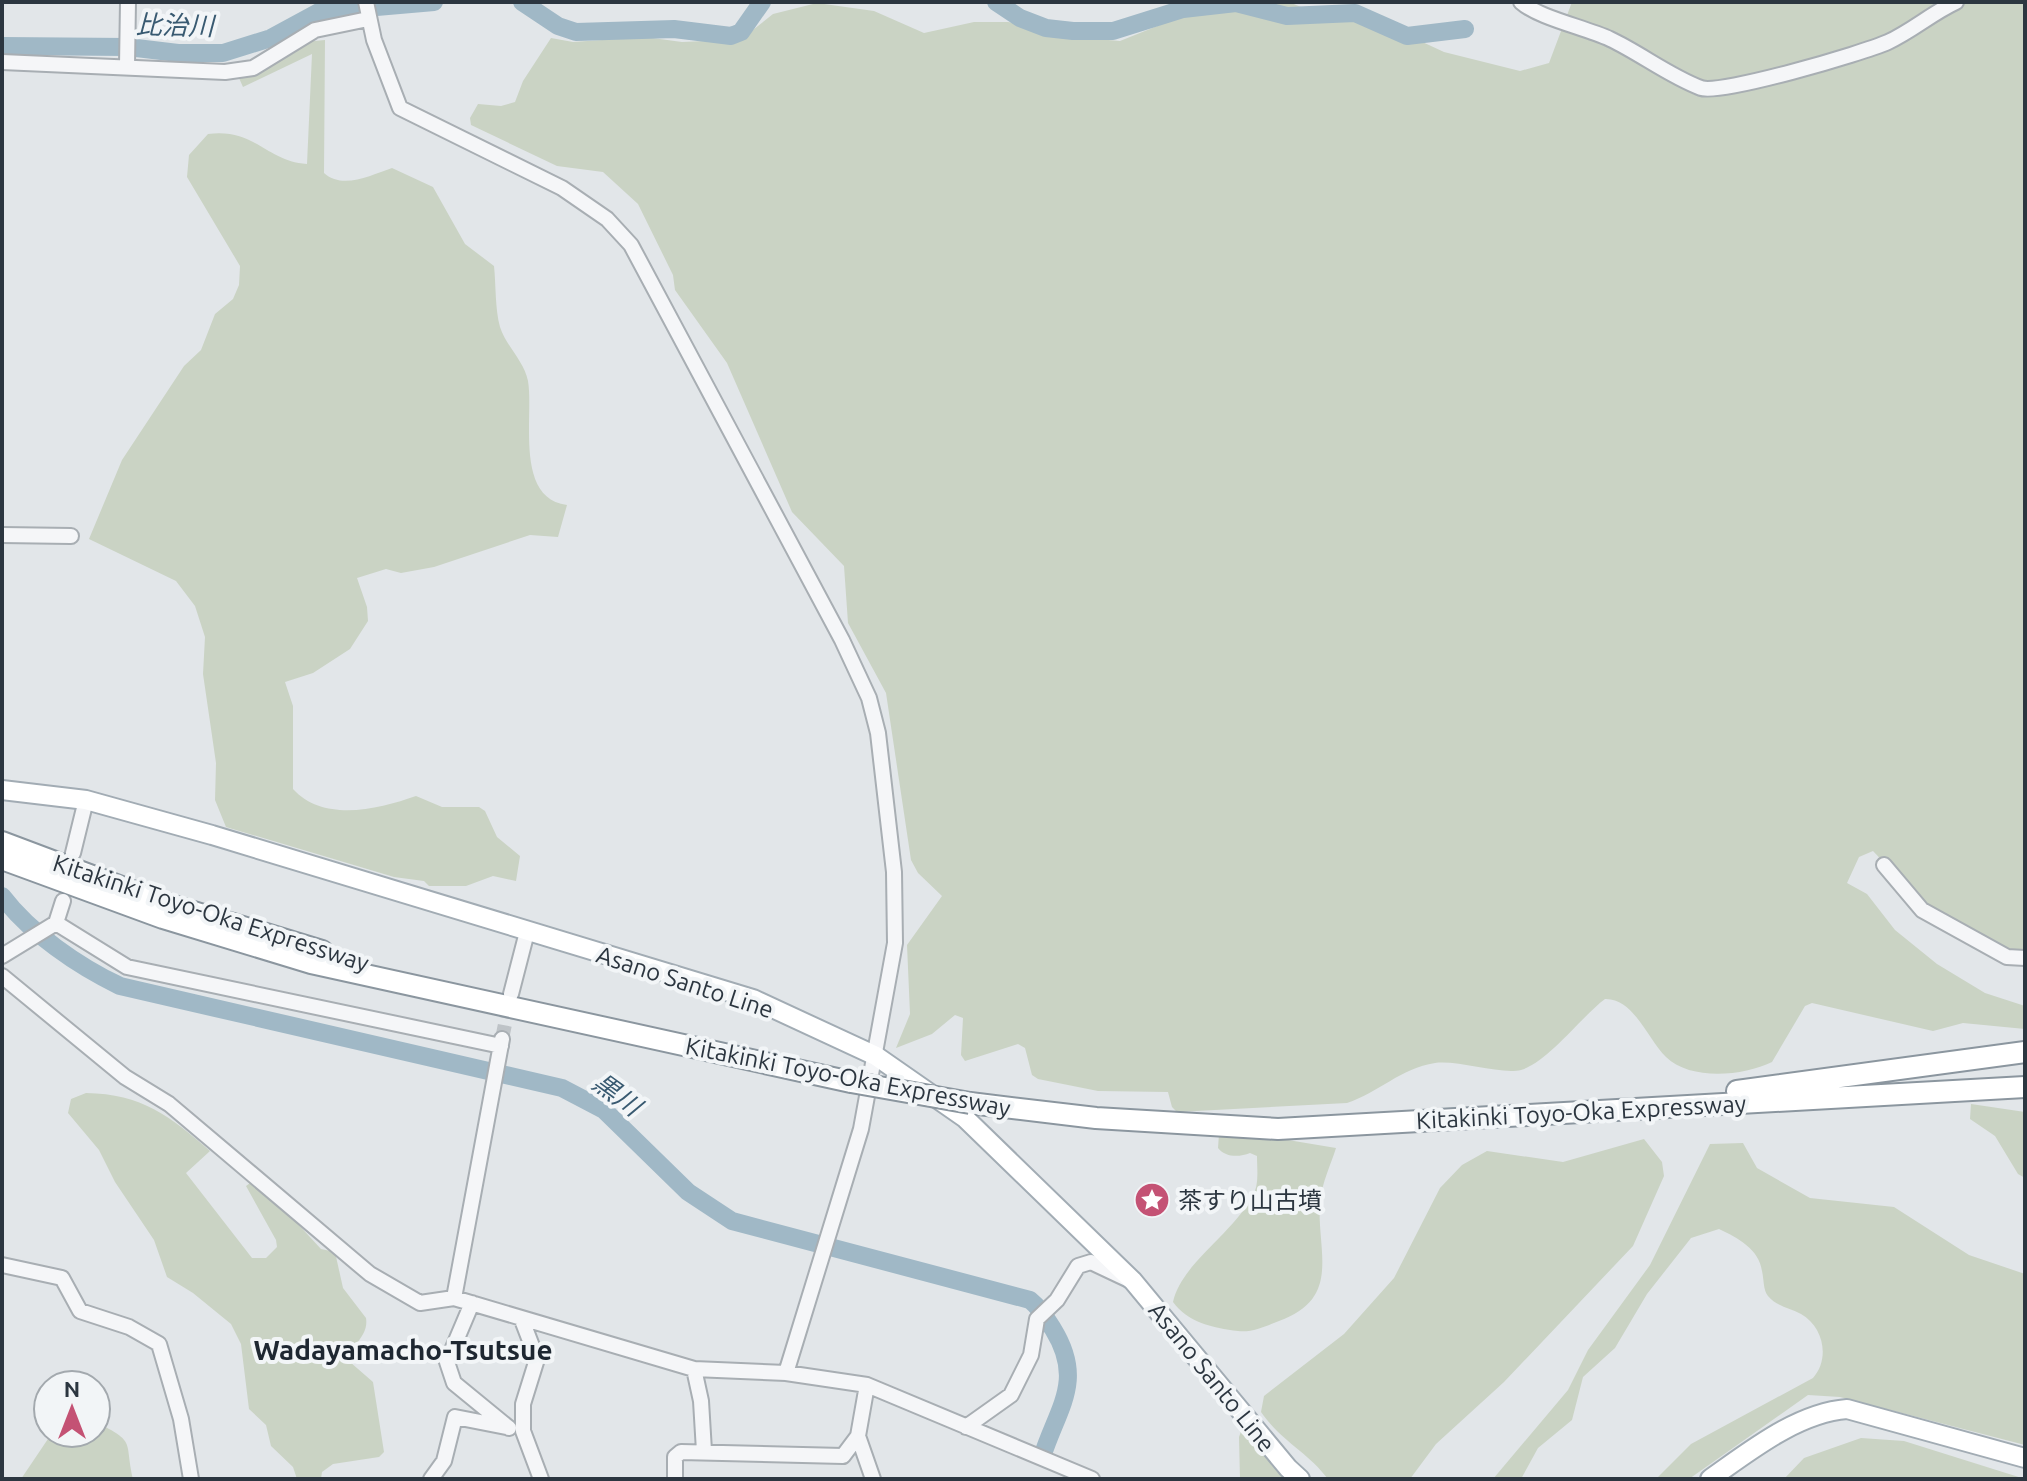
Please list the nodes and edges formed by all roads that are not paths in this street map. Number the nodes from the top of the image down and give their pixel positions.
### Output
1 (128, 2) edge
2 (366, 2) edge
3 (1521, 2) edge
4 (1956, 2) edge
5 (368, 19) junction
6 (2, 62) edge
7 (127, 65) junction
8 (2, 535) edge
9 (71, 536) dead end
10 (2, 790) edge
11 (86, 800) junction
12 (4, 848) edge
13 (73, 853) dead end
14 (1884, 865) dead end
15 (63, 901) dead end
16 (56, 923) junction
17 (527, 932) junction
18 (2, 956) edge
19 (2025, 958) edge
20 (2, 976) edge
21 (511, 994) tunnel mouth
22 (561, 1018) junction
23 (2025, 1052) edge
24 (876, 1056) junction
25 (2025, 1081) edge
26 (2025, 1090) edge
27 (1670, 1100) junction
28 (1138, 1120) junction
29 (2, 1265) edge
30 (1133, 1281) junction
31 (454, 1298) junction
32 (472, 1303) junction
33 (522, 1320) junction
34 (694, 1369) junction
35 (786, 1373) junction
36 (867, 1385) junction
37 (966, 1427) junction
38 (516, 1430) junction
39 (858, 1436) junction
40 (704, 1451) junction
41 (2025, 1458) edge
42 (191, 1479) edge
43 (431, 1479) edge
44 (541, 1479) edge
45 (675, 1479) edge
46 (873, 1479) edge
47 (1092, 1479) edge
48 (1300, 1479) edge
49 (1710, 1479) edge

1 - 7 street
2 - 5 street
3 - 4 street
5 - 7 street
5 - 24 street
6 - 7 street
8 - 9 street
10 - 11 main road, Asano Santo Line
11 - 13 street
11 - 17 main road, Asano Santo Line
12 - 22 highway, Kitakinki Toyo-Oka Expressway
12 - 22 highway, Kitakinki Toyo-Oka Expressway
14 - 19 street
15 - 16 street
16 - 18 street
16 - 31 street
17 - 21 street
17 - 24 main road, Asano Santo Line
20 - 31 street
22 - 28 highway, Kitakinki Toyo-Oka Expressway, bridge
23 - 27 highway
24 - 30 main road, Asano Santo Line
24 - 35 street
25 - 27 highway, Kitakinki Toyo-Oka Expressway
26 - 28 highway, Kitakinki Toyo-Oka Expressway
27 - 28 highway, Kitakinki Toyo-Oka Expressway
29 - 42 street
30 - 37 street
30 - 48 main road, Asano Santo Line
31 - 32 street
32 - 33 street
32 - 38 street
33 - 34 street
33 - 38 street
34 - 35 street
34 - 40 street
35 - 36 street
36 - 37 street
36 - 39 street
37 - 47 street
38 - 43 street
38 - 44 street
39 - 40 street
39 - 46 street
40 - 45 street
41 - 49 main road

